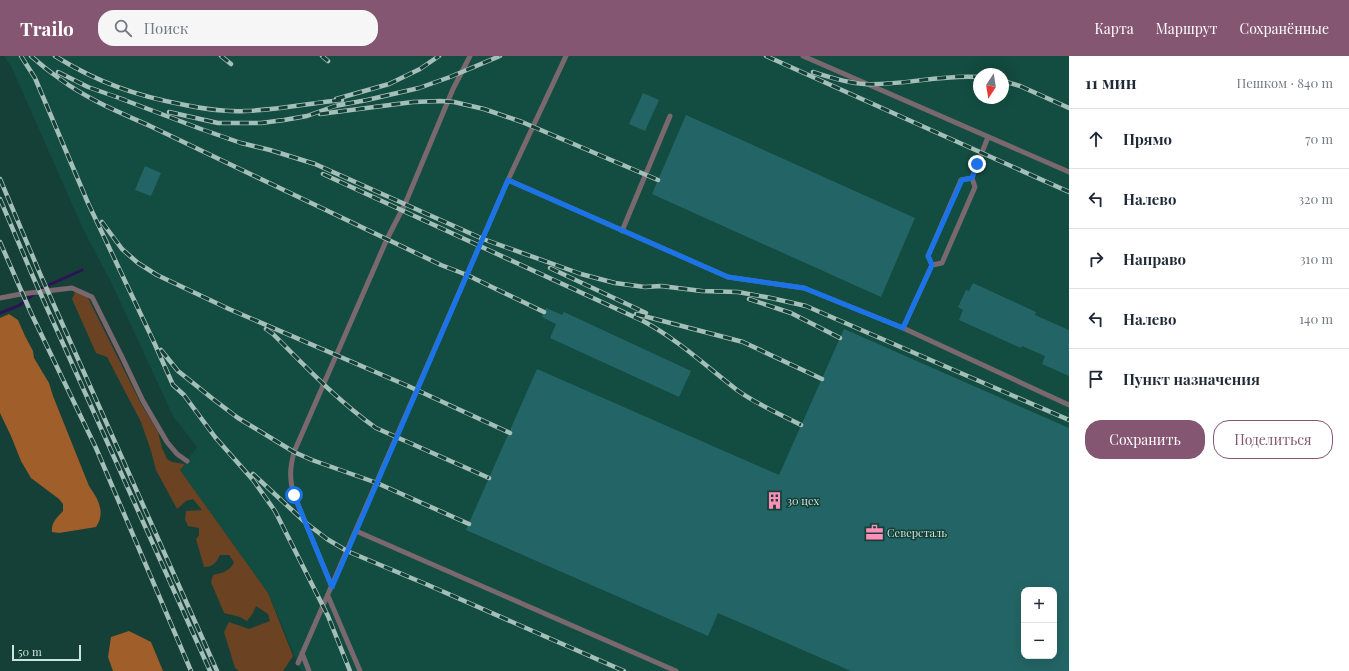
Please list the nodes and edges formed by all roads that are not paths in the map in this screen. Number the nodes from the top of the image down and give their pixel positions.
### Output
1 (470, 56) edge
2 (566, 56) edge
3 (803, 56) edge
4 (670, 116) dead end
5 (988, 138) junction
6 (1069, 172) edge
7 (972, 178) junction
8 (508, 180) junction
9 (622, 231) junction
10 (932, 265) junction
11 (0, 298) edge
12 (903, 328) junction
13 (1069, 405) edge
14 (187, 461) dead end
15 (356, 531) junction
16 (332, 587) junction
17 (328, 596) junction
18 (302, 653) junction
19 (298, 663) dead end
20 (309, 671) edge
21 (360, 671) edge
22 (676, 671) edge

1 - 16 lane
2 - 8 lane
3 - 5 lane
4 - 9 lane
5 - 6 lane
5 - 7 lane
7 - 10 lane
7 - 10 lane
8 - 9 lane
8 - 15 lane
9 - 12 lane
10 - 12 lane
11 - 14 lane
12 - 13 lane
15 - 16 lane
15 - 22 lane
16 - 17 lane
17 - 18 lane
17 - 21 lane
18 - 19 lane
18 - 20 lane

